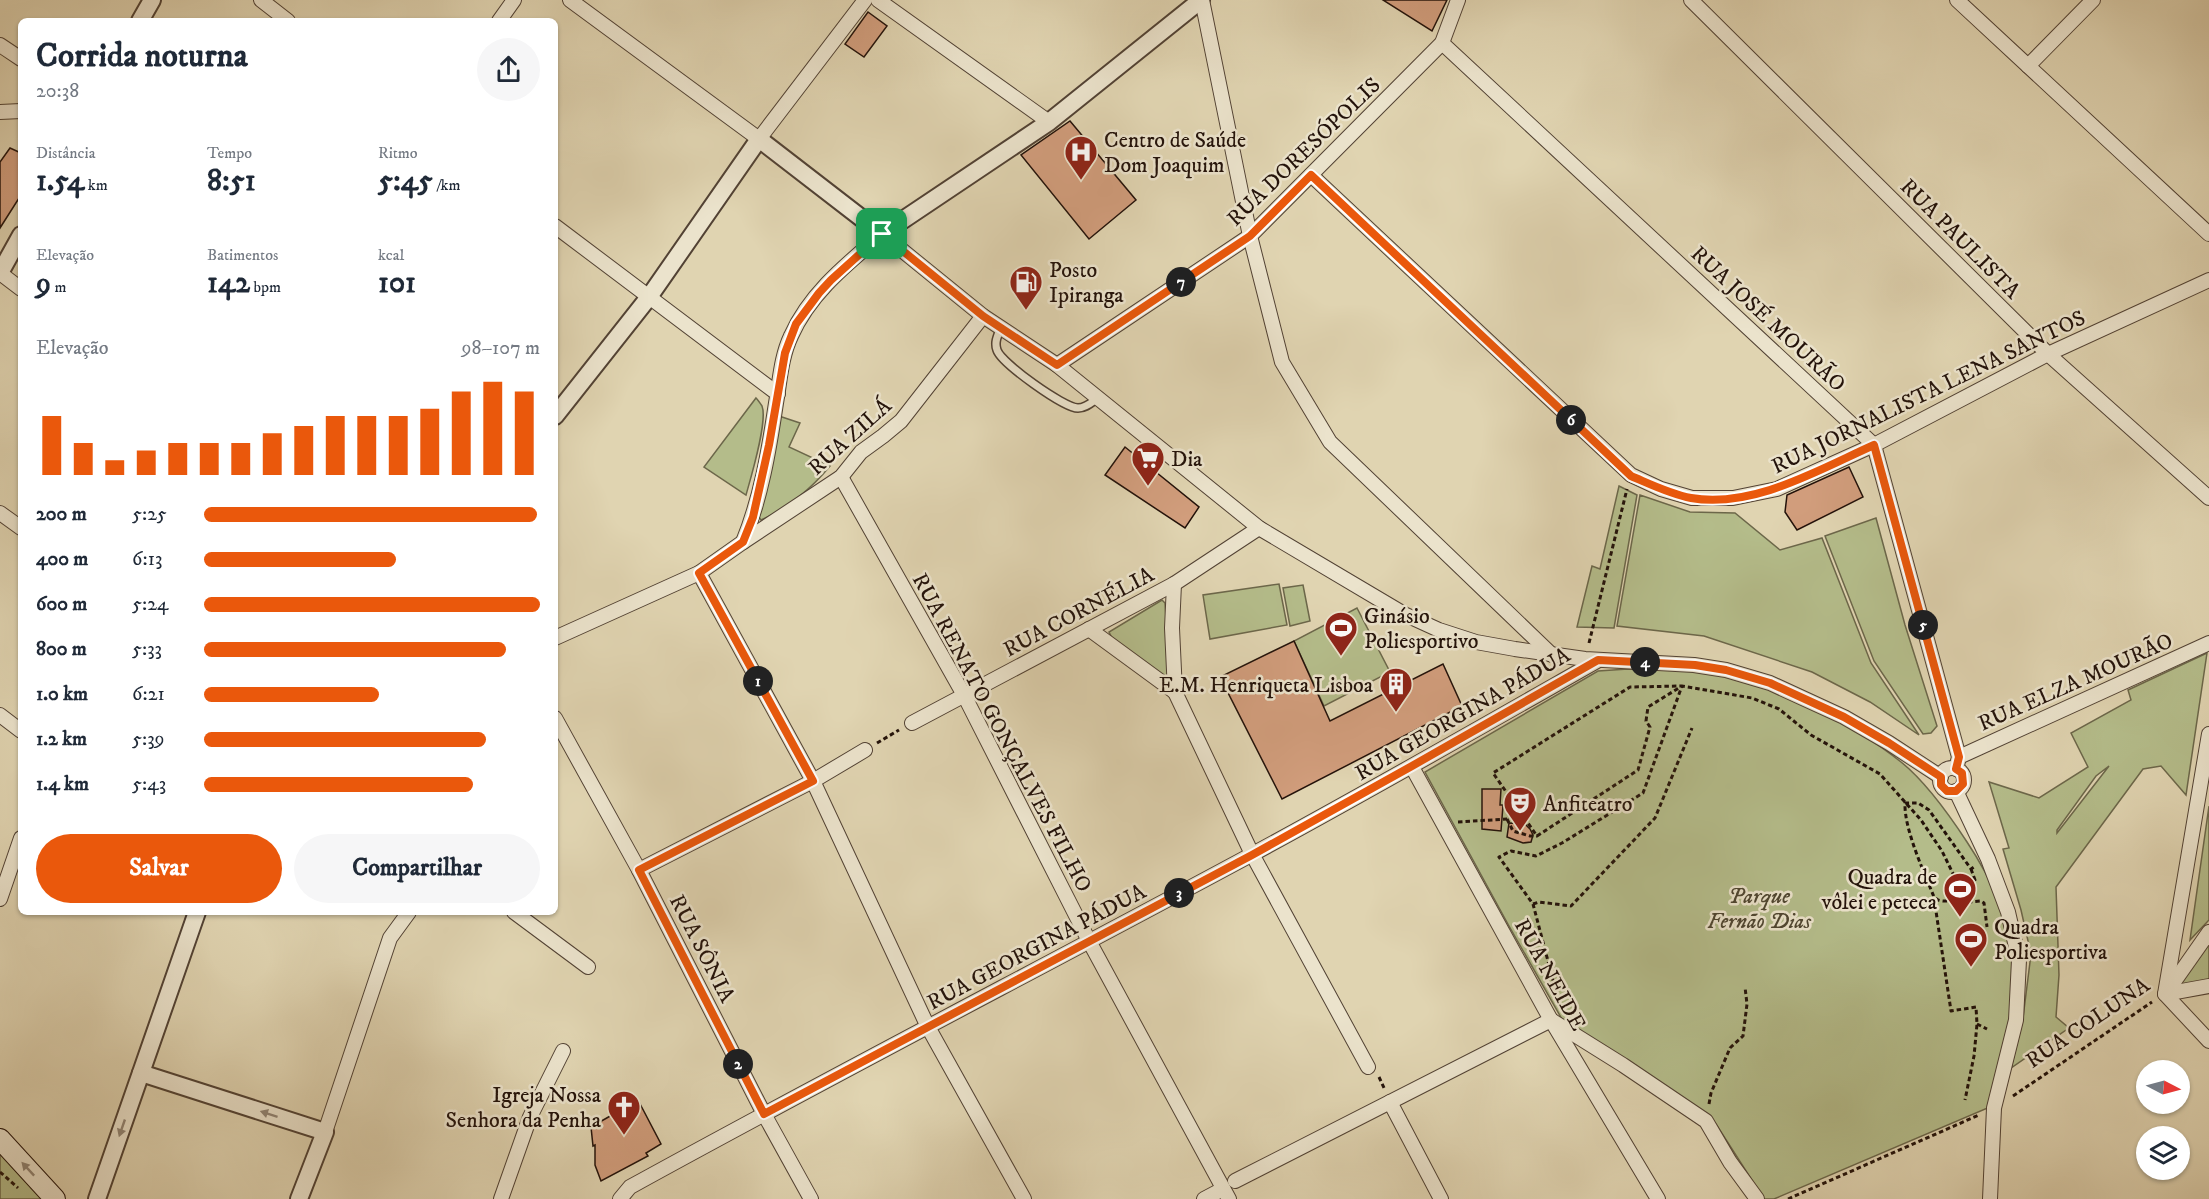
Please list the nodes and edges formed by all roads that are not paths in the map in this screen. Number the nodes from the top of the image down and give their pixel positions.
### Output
1 (152, 0) edge
2 (261, 0) edge
3 (514, 0) edge
4 (570, 0) edge
5 (865, 0) edge
6 (878, 0) edge
7 (1201, 0) edge
8 (1458, 0) edge
9 (1691, 0) edge
10 (1957, 0) edge
11 (2093, 0) edge
12 (142, 18) edge
13 (284, 18) edge
14 (501, 18) edge
15 (1442, 43) junction
16 (0, 45) edge
17 (18, 57) edge
18 (2028, 66) junction
19 (18, 111) edge
20 (0, 112) edge
21 (1049, 122) junction
22 (759, 139) junction
23 (1311, 175) junction
24 (558, 228) edge
25 (882, 234) junction
26 (2209, 234) edge
27 (1250, 236) junction
28 (18, 240) edge
29 (0, 273) edge
30 (2209, 280) edge
31 (18, 287) edge
32 (649, 297) junction
33 (983, 316) junction
34 (1001, 327) junction
35 (2048, 354) junction
36 (1057, 365) junction
37 (778, 394) junction
38 (1098, 398) junction
39 (558, 412) edge
40 (1874, 445) junction
41 (841, 477) junction
42 (2209, 498) edge
43 (0, 513) edge
44 (18, 526) edge
45 (1258, 528) junction
46 (743, 542) junction
47 (699, 573) junction
48 (1174, 584) junction
49 (1089, 629) junction
50 (558, 637) edge
51 (2209, 643) edge
52 (1552, 656) junction
53 (1592, 660) junction
54 (1174, 692) junction
55 (964, 695) junction
56 (0, 715) edge
57 (558, 723) edge
58 (912, 723) road end
59 (18, 729) edge
60 (2209, 734) edge
61 (865, 750) road end
62 (1957, 763) junction
63 (1412, 766) junction
64 (1941, 777) junction
65 (813, 781) junction
66 (1956, 791) junction
67 (18, 847) edge
68 (1252, 855) junction
69 (639, 870) junction
70 (0, 900) edge
71 (196, 915) edge
72 (407, 915) edge
73 (518, 915) edge
74 (2209, 932) edge
75 (1089, 941) junction
76 (588, 967) dead end
77 (2209, 986) edge
78 (2165, 994) junction
79 (1551, 1020) junction
80 (928, 1027) junction
81 (2209, 1041) edge
82 (563, 1051) dead end
83 (1368, 1067) road end
84 (141, 1073) junction
85 (1390, 1102) junction
86 (764, 1114) junction
87 (324, 1132) junction
88 (0, 1139) edge
89 (1229, 1190) edge
90 (55, 1199) edge
91 (97, 1199) edge
92 (299, 1199) edge
93 (501, 1199) edge
94 (620, 1199) edge
95 (811, 1199) edge
96 (1024, 1199) edge
97 (1204, 1199) edge
98 (1441, 1199) edge
99 (1658, 1199) edge
100 (1757, 1199) edge
101 (1990, 1199) edge

1 - 12 street
2 - 13 street
3 - 14 street
4 - 22 street
5 - 22 street
6 - 21 street
7 - 21 street
7 - 27 street
8 - 15 street, RUA DORESÓPOLIS
9 - 35 street, RUA PAULISTA
10 - 18 street
11 - 18 street
15 - 23 street, RUA DORESÓPOLIS
15 - 40 street, RUA JOSÉ MOURÃO
16 - 17 street
18 - 26 street
19 - 20 street
21 - 25 street
22 - 25 street
22 - 32 street
23 - 27 street, RUA DORESÓPOLIS
23 - 40 street, RUA JORNALISTA LENA SANTOS
24 - 32 street
25 - 33 street
25 - 37 street
27 - 36 street, RUA DORESÓPOLIS
27 - 52 street
28 - 29 street
29 - 31 street
30 - 35 street, RUA JORNALISTA LENA SANTOS
32 - 37 street
32 - 39 street
33 - 34 street
33 - 41 street, RUA ZILÁ
34 - 36 street
34 - 38 lane
35 - 40 street, RUA JORNALISTA LENA SANTOS
35 - 42 street, RUA PAULISTA
36 - 38 street
37 - 46 street
38 - 45 street
40 - 62 street
41 - 46 street, RUA ZILÁ
41 - 55 street, RUA RENATO GONÇALVES FILHO
43 - 44 street
45 - 48 street, RUA CORNÉLIA
45 - 52 street
46 - 47 street, RUA ZILÁ
47 - 50 street, RUA ZILÁ
47 - 65 street
48 - 49 street, RUA CORNÉLIA
48 - 54 street
49 - 54 street
49 - 55 street, RUA CORNÉLIA
51 - 62 street, RUA ELZA MOURÃO
52 - 53 street
53 - 63 street, RUA GEORGINA PÁDUA
53 - 64 street
54 - 68 street
55 - 58 street, RUA CORNÉLIA
55 - 75 street, RUA RENATO GONÇALVES FILHO
56 - 59 street
57 - 69 street, RUA SÔNIA
60 - 78 street
61 - 65 street
62 - 64 street
62 - 66 street
63 - 68 street, RUA GEORGINA PÁDUA
63 - 79 street, RUA NEIDE
64 - 66 street
65 - 69 street
65 - 80 street
66 - 101 street
67 - 70 street
68 - 75 street, RUA GEORGINA PÁDUA
68 - 83 street
69 - 86 street, RUA SÔNIA
71 - 84 street
72 - 87 street
73 - 76 street
74 - 78 street
75 - 80 street, RUA GEORGINA PÁDUA
75 - 89 street, RUA RENATO GONÇALVES FILHO
77 - 78 street, RUA COLUNA
78 - 81 street
79 - 85 street
79 - 99 street, RUA NEIDE
79 - 100 street
80 - 86 street, RUA GEORGINA PÁDUA
80 - 96 street
82 - 93 street
87 -> 84 street
84 -> 91 street
85 - 89 street
85 - 98 street
86 - 94 street, RUA GEORGINA PÁDUA
86 - 95 street, RUA SÔNIA
87 - 92 street
90 -> 88 main road
89 - 97 street

